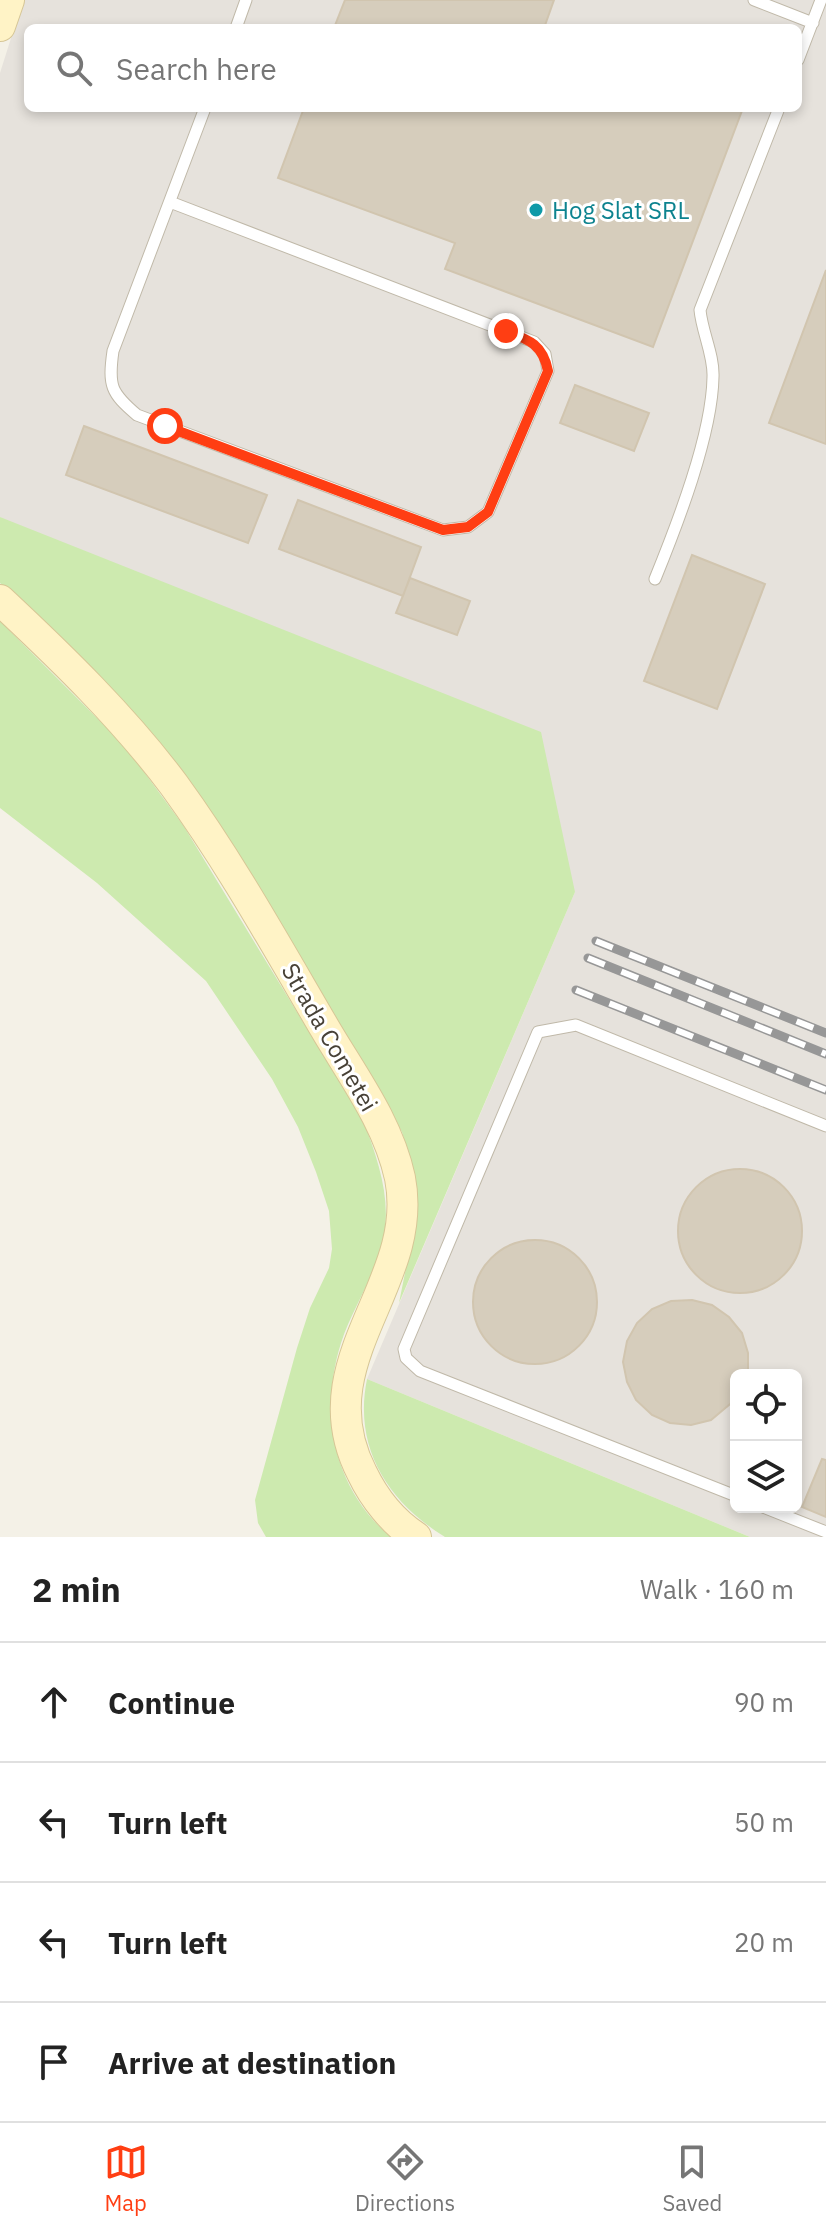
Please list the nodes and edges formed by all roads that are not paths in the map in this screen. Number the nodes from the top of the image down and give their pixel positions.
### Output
1 (9, 0) edge
2 (246, 0) edge
3 (754, 0) edge
4 (821, 0) edge
5 (813, 23) junction
6 (237, 24) edge
7 (0, 26) edge
8 (802, 50) edge
9 (204, 112) edge
10 (777, 112) edge
11 (170, 202) junction
12 (655, 579) dead end
13 (0, 600) edge
14 (826, 1126) edge
15 (730, 1494) edge
16 (778, 1513) edge
17 (826, 1532) edge
18 (416, 1537) edge

1 - 7 street
2 - 6 lane
3 - 5 lane
4 - 5 lane
5 - 8 lane
9 - 11 lane
10 - 12 lane
11 - 11 lane
13 - 18 street, Strada Cometei
14 - 15 lane
16 - 17 lane

